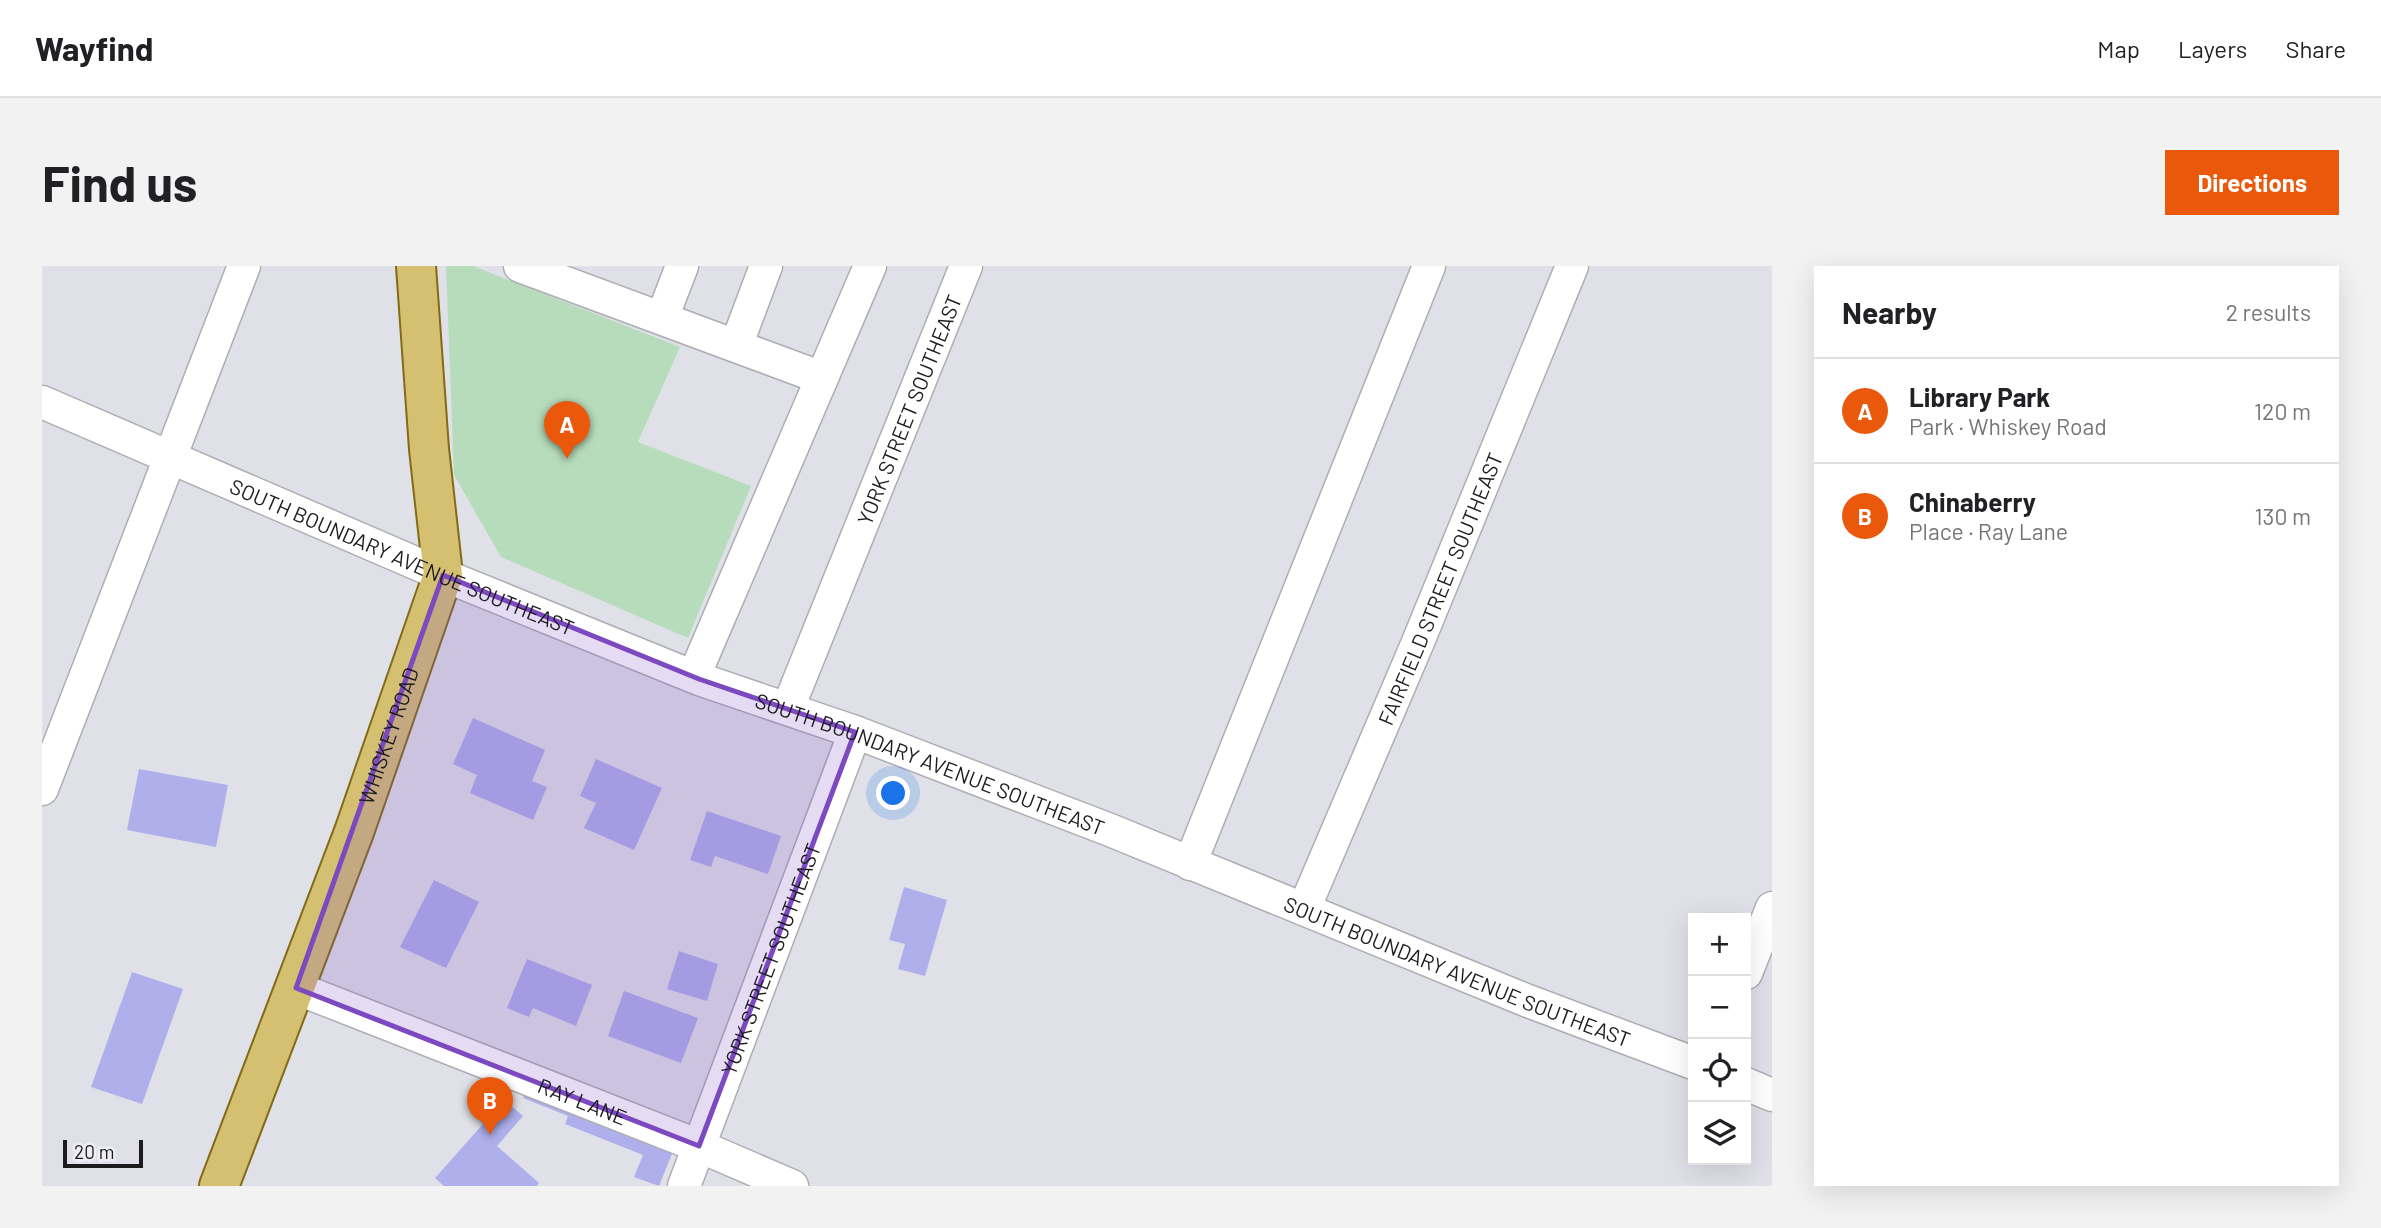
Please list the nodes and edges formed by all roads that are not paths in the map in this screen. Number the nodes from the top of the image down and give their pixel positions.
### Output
1 (244, 266) edge
2 (416, 266) edge
3 (520, 266) edge
4 (682, 266) edge
5 (766, 266) edge
6 (870, 266) edge
7 (966, 266) edge
8 (1429, 266) edge
9 (1572, 266) edge
10 (593, 279) edge
11 (662, 318) junction
12 (736, 346) junction
13 (821, 378) junction
14 (42, 402) edge
15 (171, 457) junction
16 (443, 575) junction
17 (694, 676) junction
18 (788, 708) junction
19 (855, 732) junction
20 (42, 789) edge
21 (1190, 864) junction
22 (1772, 908) edge
23 (1304, 909) junction
24 (1751, 960) edge
25 (296, 988) junction
26 (1688, 1061) edge
27 (1751, 1086) edge
28 (1772, 1095) edge
29 (699, 1146) junction
30 (219, 1186) edge
31 (684, 1186) edge
32 (792, 1186) edge

1 - 15 street
2 - 16 main road, WHISKEY ROAD
3 - 10 street
4 - 11 street
5 - 12 street
6 - 13 street
7 - 18 street, YORK STREET SOUTHEAST
8 - 21 street
9 - 23 street, FAIRFIELD STREET SOUTHEAST
10 - 11 street
11 - 12 street
12 - 13 street
13 - 17 street
14 - 15 street, SOUTH BOUNDARY AVENUE SOUTHEAST
15 - 16 street, SOUTH BOUNDARY AVENUE SOUTHEAST
15 - 20 street
16 - 17 street, SOUTH BOUNDARY AVENUE SOUTHEAST
16 - 25 main road, WHISKEY ROAD
17 - 18 street, SOUTH BOUNDARY AVENUE SOUTHEAST
18 - 19 street, SOUTH BOUNDARY AVENUE SOUTHEAST
19 - 21 street, SOUTH BOUNDARY AVENUE SOUTHEAST
19 - 29 street, YORK STREET SOUTHEAST
21 - 23 street, SOUTH BOUNDARY AVENUE SOUTHEAST
22 - 24 street
23 - 26 street, SOUTH BOUNDARY AVENUE SOUTHEAST
25 - 29 street, RAY LANE
25 - 30 main road, WHISKEY ROAD
27 - 28 street
29 - 31 street, YORK STREET SOUTHEAST
29 - 32 street, RAY LANE

